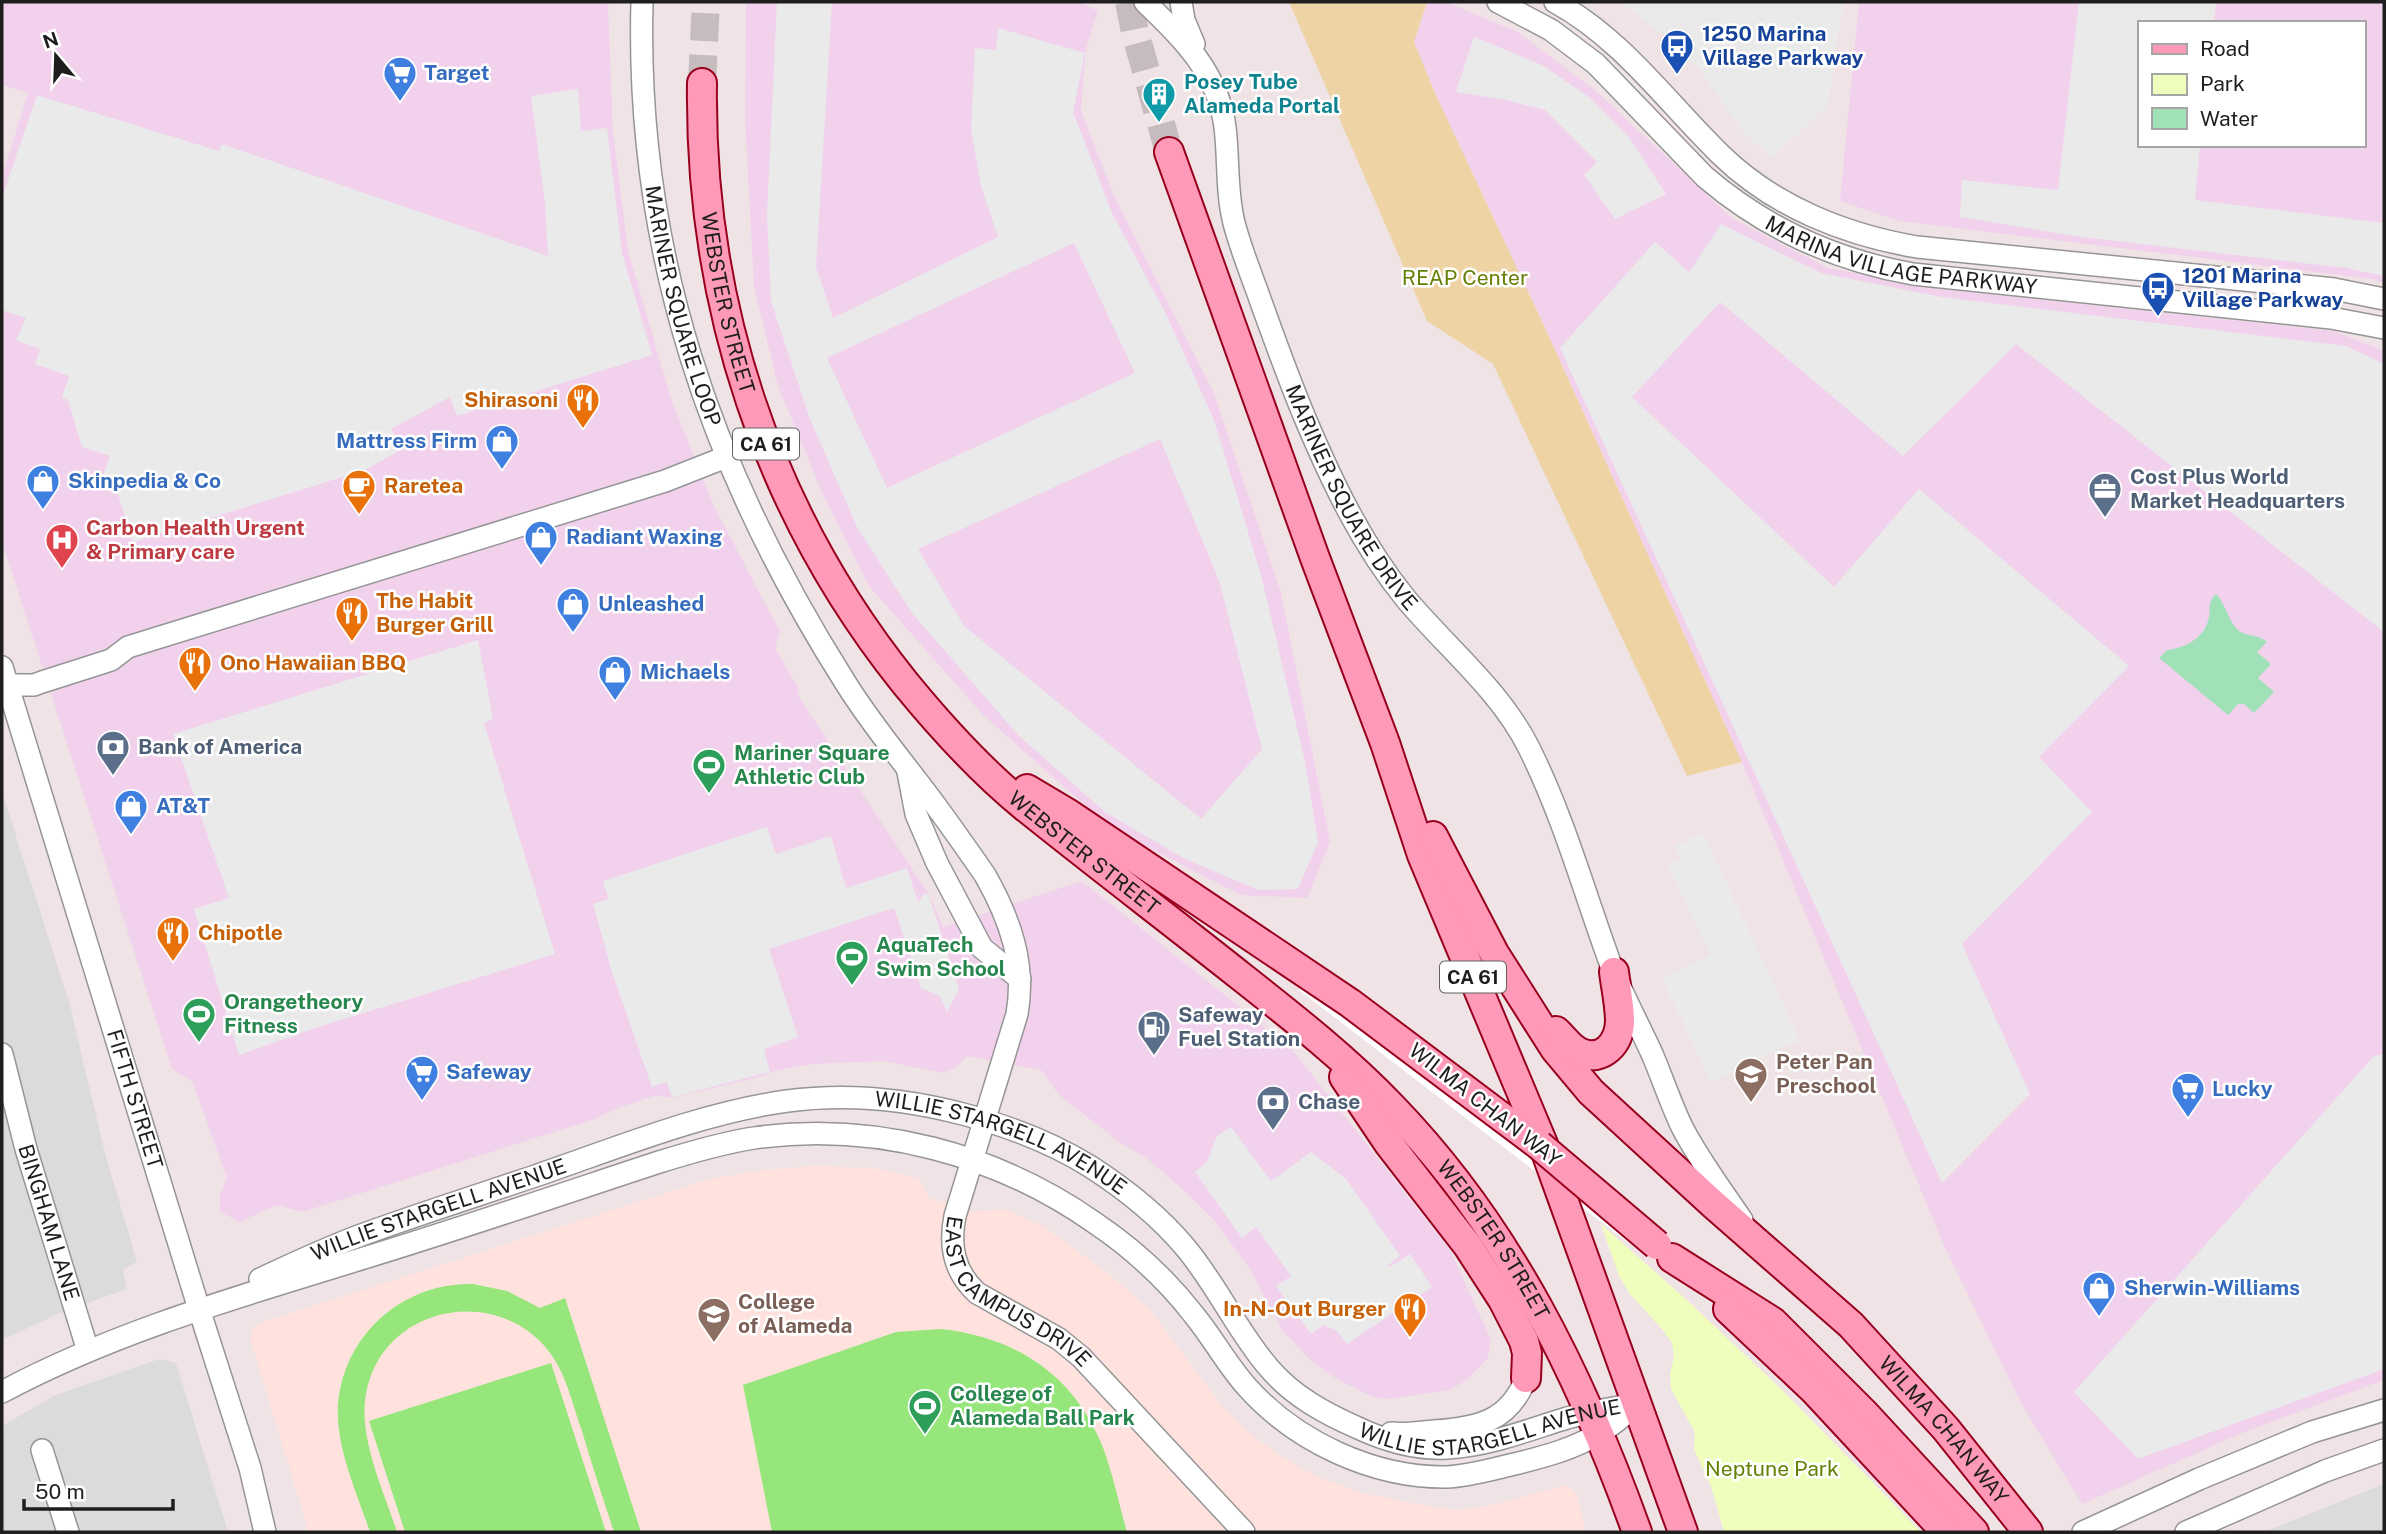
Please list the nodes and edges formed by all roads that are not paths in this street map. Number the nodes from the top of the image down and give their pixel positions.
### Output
1 (642, 2) edge
2 (1145, 2) edge
3 (1181, 2) edge
4 (1497, 2) edge
5 (1555, 2) edge
6 (1200, 59) junction
7 (702, 83) tunnel mouth
8 (1169, 152) tunnel mouth
9 (2384, 299) edge
10 (2384, 328) edge
11 (726, 457) junction
12 (4, 679) edge
13 (1385, 743) junction
14 (965, 751) junction
15 (906, 767) junction
16 (1614, 972) junction
17 (1020, 979) junction
18 (1516, 989) junction
19 (1316, 1037) junction
20 (2, 1054) edge
21 (985, 1120) junction
22 (972, 1160) junction
23 (1762, 1247) junction
24 (1664, 1252) junction
25 (199, 1309) junction
26 (88, 1351) junction
27 (1525, 1378) joint
28 (2, 1392) edge
29 (1638, 1404) junction
30 (2384, 1410) edge
31 (1595, 1423) junction
32 (1351, 1425) junction
33 (42, 1450) dead end
34 (2384, 1450) edge
35 (68, 1532) edge
36 (265, 1532) edge
37 (1244, 1532) edge
38 (1637, 1532) edge
39 (1683, 1532) edge
40 (1946, 1532) edge
41 (1974, 1532) edge
42 (2028, 1532) edge
43 (2082, 1532) edge
44 (2186, 1532) edge

1 - 11 street, MARINER SQUARE LOOP
2 - 6 street, MARINER SQUARE DRIVE
3 - 6 street
4 - 10 street, MARINA VILLAGE PARKWAY
5 - 9 street, MARINA VILLAGE PARKWAY
6 - 16 street, MARINER SQUARE DRIVE
7 - 14 main road, WEBSTER STREET / CA 61
8 - 13 main road, CA 61
11 - 12 street
11 - 15 street, MARINER SQUARE LOOP
12 - 25 street, FIFTH STREET
13 - 18 main road
13 - 29 main road, CA 61
14 - 19 main road, WEBSTER STREET / CA 61
14 - 24 main road, WILMA CHAN WAY, bridge
15 - 17 street, MARINER SQUARE LOOP
15 - 17 street, MARINER SQUARE LOOP
16 - 18 main road
16 - 23 street, MARINER SQUARE DRIVE
17 - 21 street, MARINER SQUARE LOOP
18 - 23 main road, WILMA CHAN WAY
19 - 27 main road
19 - 31 main road, WEBSTER STREET / CA 61
20 - 26 street, BINGHAM LANE
21 - 22 street, MARINER SQUARE LOOP
21 - 25 street, WILLIE STARGELL AVENUE
21 - 32 street, WILLIE STARGELL AVENUE
22 - 25 street, WILLIE STARGELL AVENUE
22 - 31 street, WILLIE STARGELL AVENUE
22 - 37 street, EAST CAMPUS DRIVE
23 - 42 main road, WILMA CHAN WAY
24 - 40 main road, WILMA CHAN WAY
24 - 41 main road
25 - 26 street, WILLIE STARGELL AVENUE
25 - 36 street, FIFTH STREET
26 - 28 street, WILLIE STARGELL AVENUE
27 - 32 street
29 - 31 street, WILLIE STARGELL AVENUE
29 - 39 main road, CA 61
30 - 43 street
31 - 32 street, WILLIE STARGELL AVENUE
31 - 38 main road, WEBSTER STREET / CA 61
33 - 35 street
34 - 44 street

